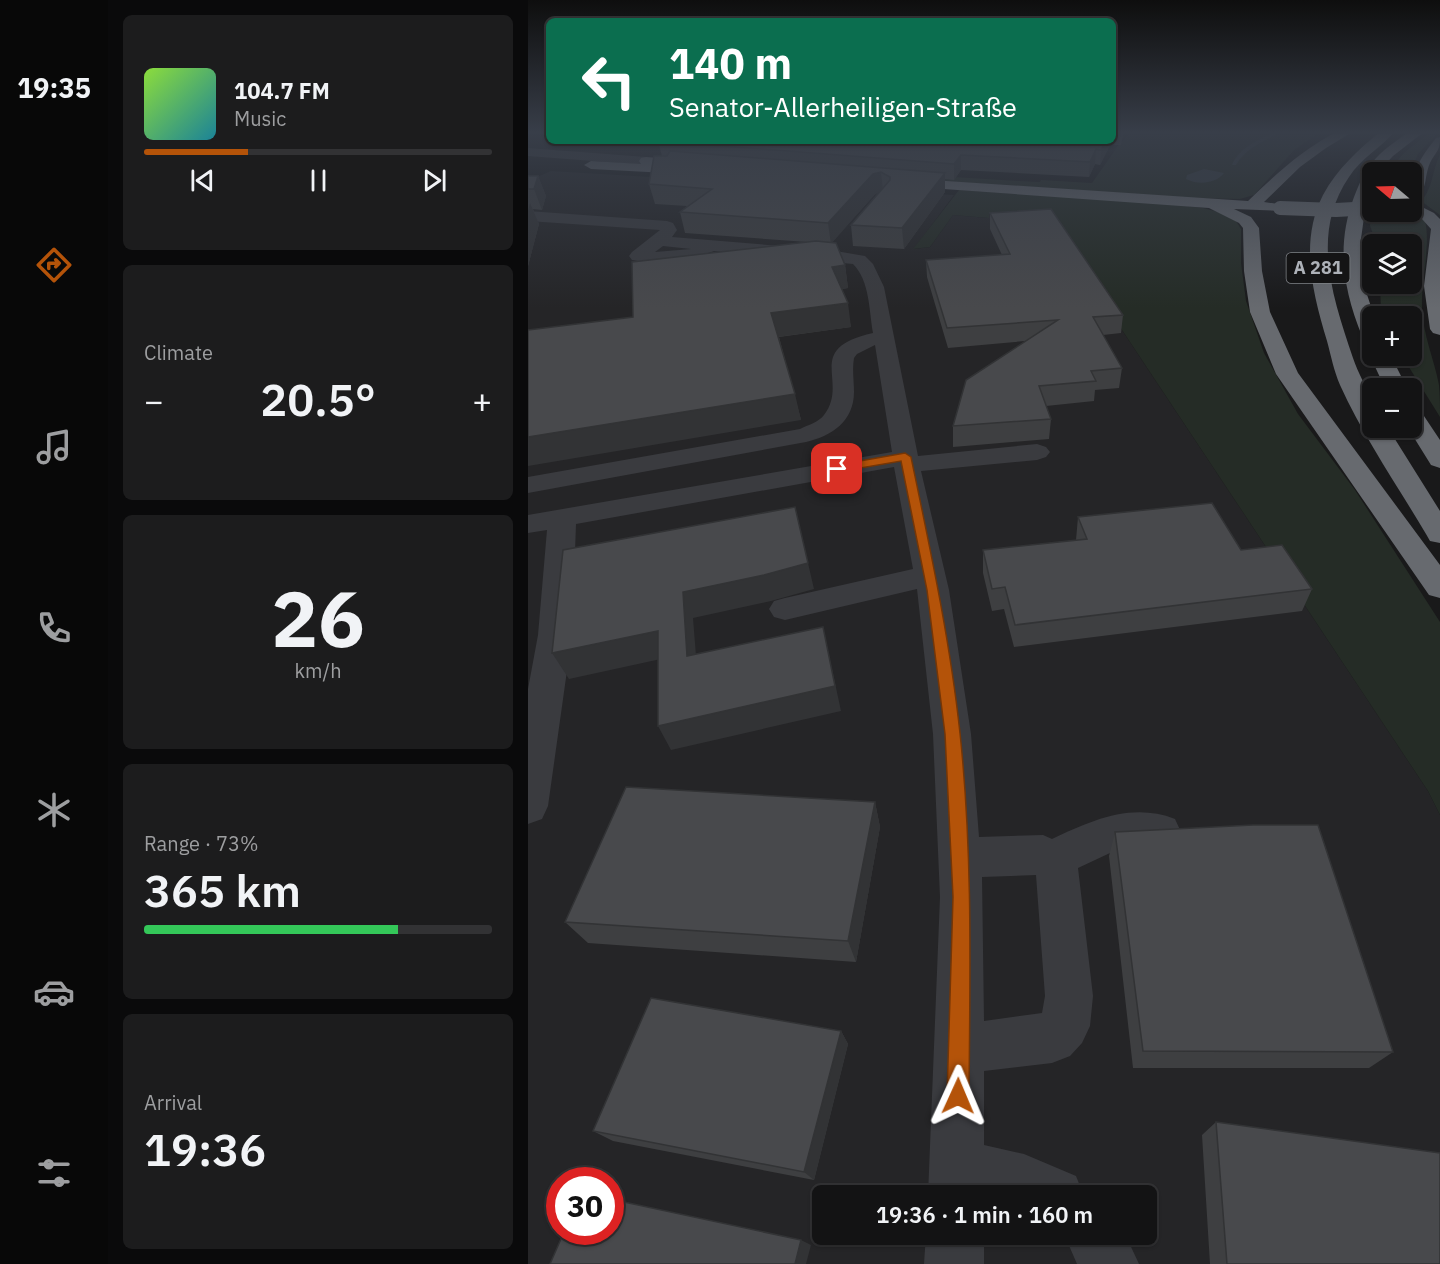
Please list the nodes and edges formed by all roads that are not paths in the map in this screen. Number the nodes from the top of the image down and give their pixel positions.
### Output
1 (1015, 190) edge
2 (1268, 190) edge
3 (1333, 190) edge
4 (1364, 190) edge
5 (1200, 202) junction
6 (572, 206) dead end
7 (1252, 206) junction
8 (1362, 209) edge
9 (1422, 213) edge
10 (528, 214) edge
11 (847, 239) dead end
12 (658, 241) junction
13 (711, 245) junction
14 (833, 255) junction
15 (1362, 313) edge
16 (1440, 329) edge
17 (884, 337) junction
18 (1362, 402) edge
19 (1422, 431) edge
20 (1382, 438) edge
21 (1037, 452) dead end
22 (1440, 460) edge
23 (906, 461) junction
24 (528, 485) edge
25 (562, 518) junction
26 (528, 524) edge
27 (1440, 534) edge
28 (930, 576) junction
29 (1440, 587) edge
30 (784, 609) dead end
31 (528, 806) edge
32 (1198, 831) edge
33 (960, 858) junction
34 (1052, 859) junction
35 (959, 1049) junction
36 (956, 1181) edge
37 (1031, 1185) edge
38 (955, 1245) edge
39 (1100, 1245) edge
40 (954, 1264) edge
41 (1109, 1264) edge

1 - 5 highway
2 - 7 highway
3 - 18 highway, A 281
4 - 15 highway, A 281
5 - 7 highway
5 - 29 highway
6 - 10 street
7 - 8 highway, bridge
9 - 16 highway
10 - 12 street
11 - 14 street
12 - 13 street
12 - 13 street
13 - 14 street
14 - 17 street
17 - 23 street
17 - 24 street
19 - 22 highway
20 - 27 highway
21 - 23 street
23 - 25 street
23 - 28 street
25 - 26 street
25 - 31 street
28 - 30 street
28 - 33 street
32 - 34 street
33 - 34 street
33 - 35 street
34 - 35 street
35 - 36 street
36 - 37 street
38 - 40 street
39 - 41 street

